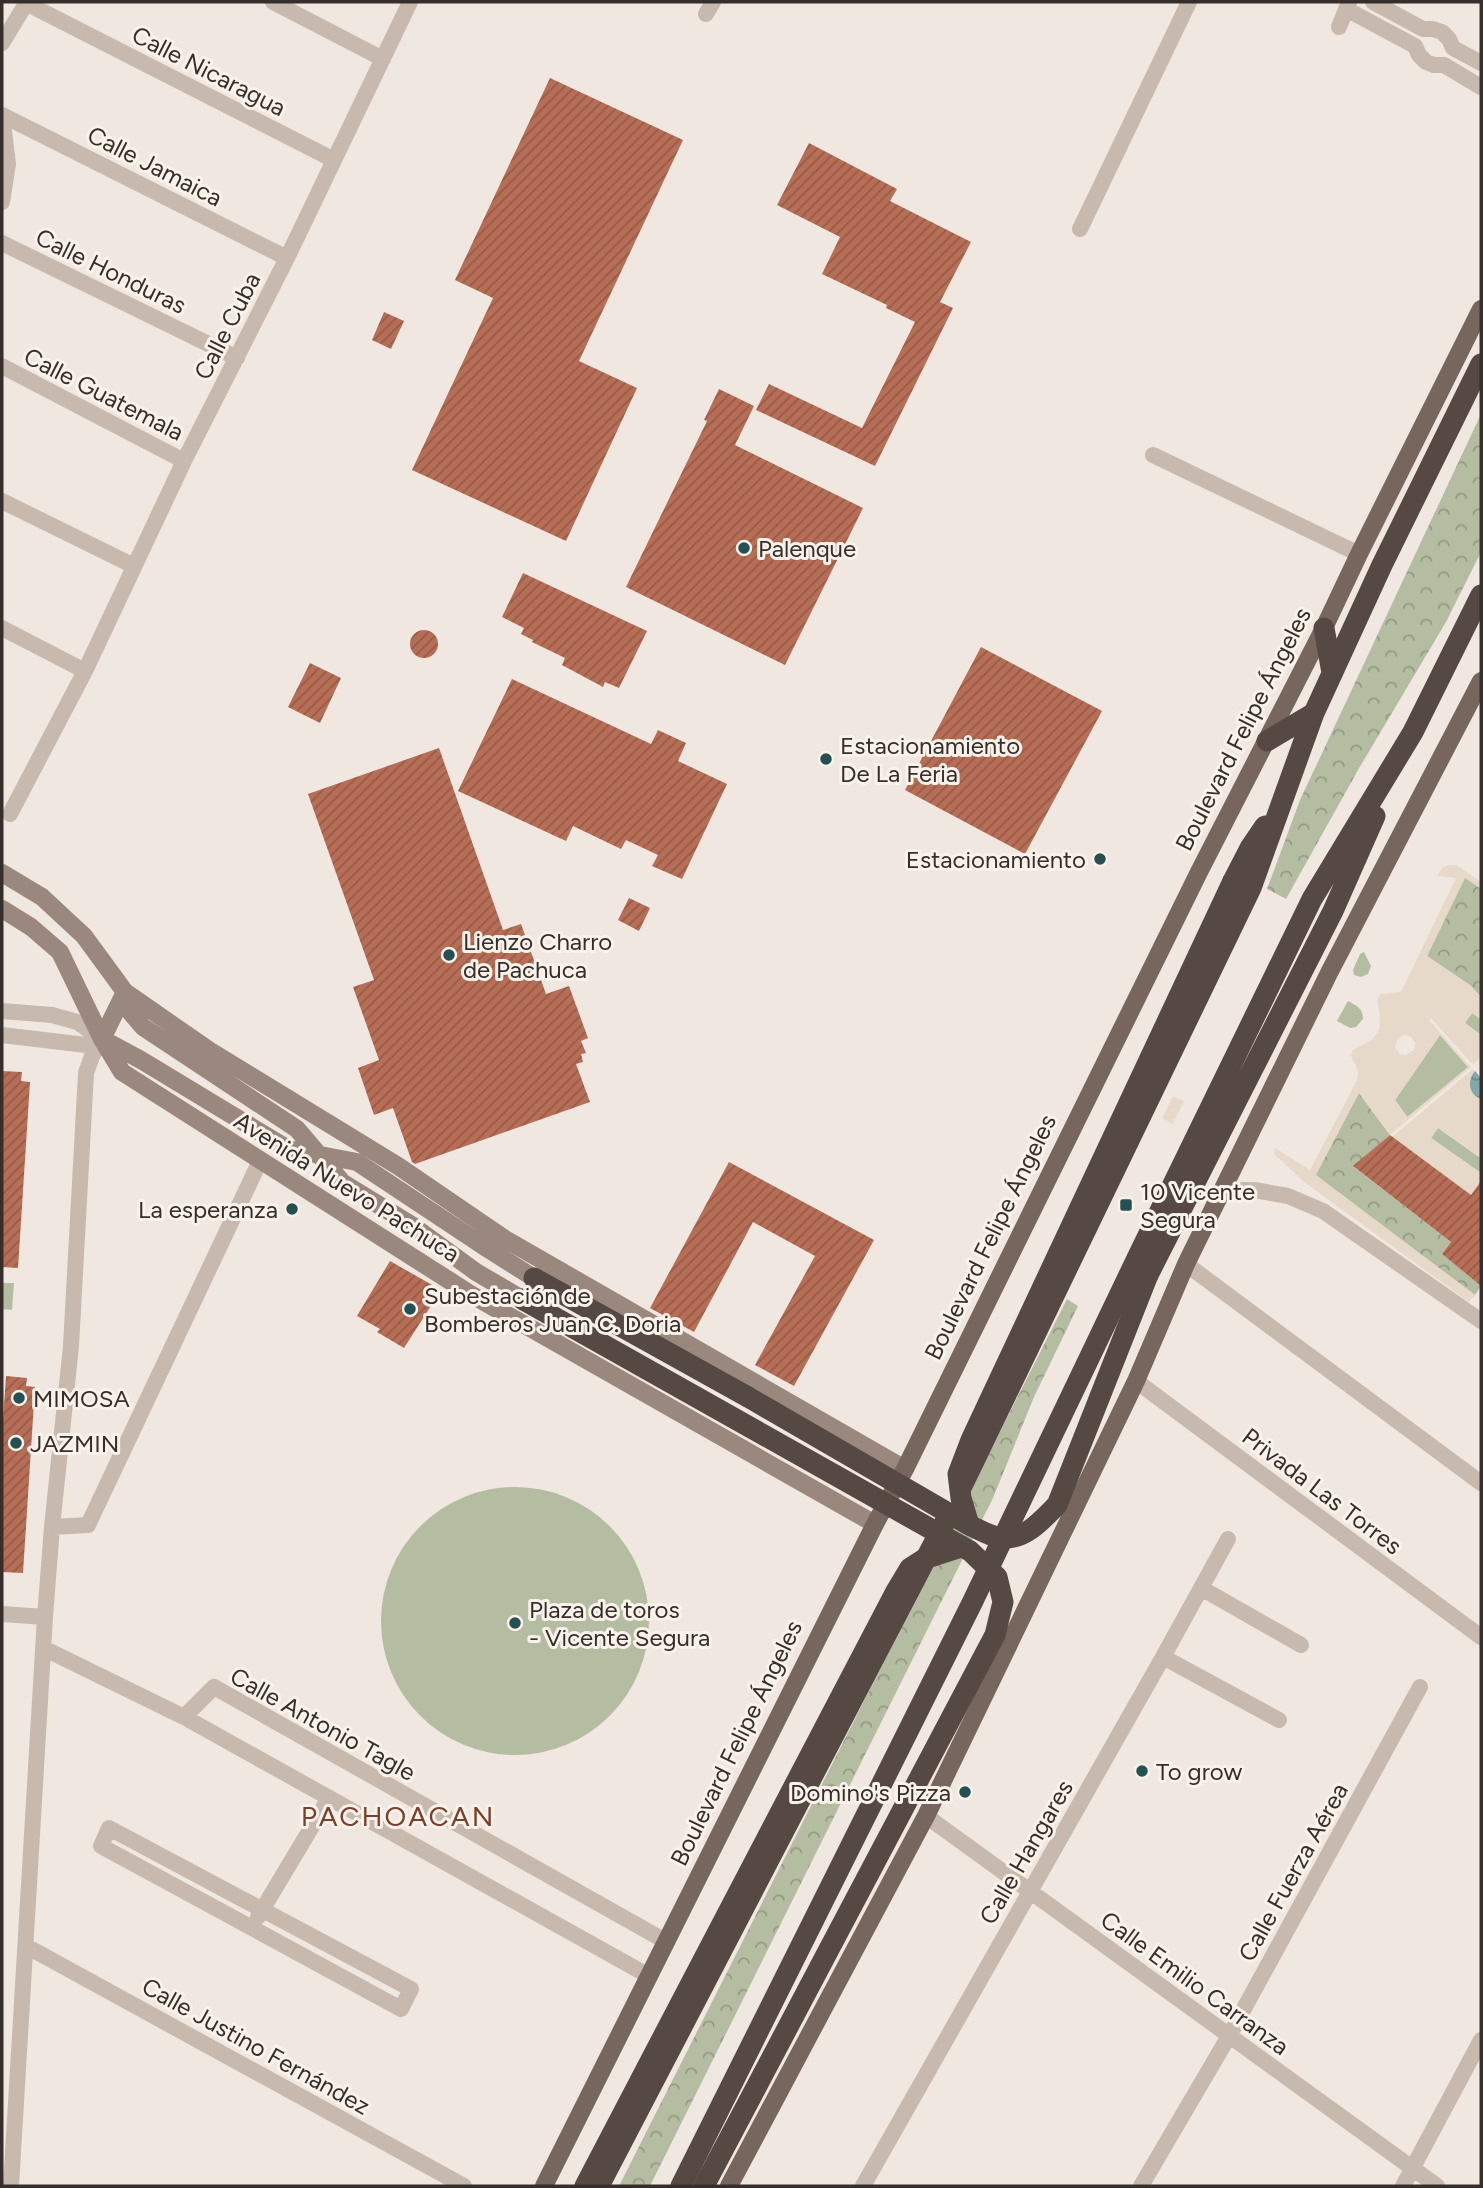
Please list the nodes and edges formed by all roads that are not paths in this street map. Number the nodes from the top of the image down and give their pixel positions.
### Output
1 (273, 2) edge
2 (410, 2) edge
3 (1189, 2) edge
4 (1373, 2) edge
5 (27, 3) edge
6 (1348, 6) edge
7 (1339, 27) dead end
8 (1423, 29) junction
9 (2, 43) edge
10 (1415, 46) junction
11 (1453, 48) junction
12 (383, 59) junction
13 (1481, 63) edge
14 (1444, 65) junction
15 (1481, 87) edge
16 (2, 115) edge
17 (334, 160) junction
18 (2, 202) edge
19 (1080, 229) dead end
20 (2, 243) edge
21 (287, 258) junction
22 (1481, 309) edge
23 (237, 358) junction
24 (1481, 364) edge
25 (2, 366) edge
26 (1153, 455) dead end
27 (184, 461) junction
28 (2, 501) edge
29 (1359, 554) junction
30 (134, 566) junction
31 (1481, 595) edge
32 (2, 628) edge
33 (1324, 628) junction
34 (85, 671) junction
35 (1332, 673) junction
36 (1481, 681) edge
37 (1314, 713) junction
38 (1413, 732) junction
39 (1266, 741) junction
40 (1281, 804) junction
41 (10, 814) dead end
42 (2, 873) edge
43 (2, 909) edge
44 (124, 992) junction
45 (2, 1011) edge
46 (2, 1035) edge
47 (102, 1039) junction
48 (320, 1155) junction
49 (260, 1161) junction
50 (1222, 1190) junction
51 (1186, 1264) junction
52 (534, 1278) joint
53 (522, 1298) joint
54 (1481, 1321) edge
55 (1136, 1381) junction
56 (866, 1446) junction
57 (905, 1469) junction
58 (1481, 1483) edge
59 (837, 1502) junction
60 (875, 1524) junction
61 (969, 1525) junction
62 (52, 1527) junction
63 (1227, 1539) dead end
64 (961, 1547) junction
65 (1201, 1588) junction
66 (2, 1614) edge
67 (45, 1617) junction
68 (1481, 1637) edge
69 (1300, 1645) dead end
70 (43, 1648) junction
71 (1163, 1657) junction
72 (1420, 1687) dead end
73 (184, 1717) junction
74 (1279, 1720) dead end
75 (329, 1798) junction
76 (926, 1816) junction
77 (1030, 1891) junction
78 (262, 1910) junction
79 (251, 1928) junction
80 (667, 1942) junction
81 (26, 1946) junction
82 (360, 1962) junction
83 (649, 1976) junction
84 (350, 1982) junction
85 (1229, 2036) junction
86 (1481, 2040) edge
87 (1413, 2168) junction
88 (11, 2186) edge
89 (464, 2186) edge
90 (544, 2186) edge
91 (585, 2186) edge
92 (599, 2186) edge
93 (681, 2186) edge
94 (704, 2186) edge
95 (729, 2186) edge
96 (863, 2186) edge
97 (1141, 2186) edge
98 (1402, 2186) edge
99 (1437, 2186) edge

1 - 12 street
2 - 12 street, Calle Cuba
3 - 19 street
4 - 8 street
5 - 9 street
5 - 17 street, Calle Nicaragua
6 - 7 street
6 - 10 street
8 - 10 street
8 - 11 street
10 - 14 street
11 - 13 street
11 - 14 street
12 - 17 street, Calle Cuba
14 - 15 street
16 - 18 street
16 - 21 street, Calle Jamaica
17 - 21 street, Calle Cuba
20 - 23 street, Calle Honduras
21 - 23 street, Calle Cuba
22 - 29 main road, Boulevard Felipe Ángeles
23 - 27 street, Calle Cuba
24 - 35 highway
25 - 27 street, Calle Guatemala
26 - 29 street
27 - 30 street, Calle Cuba
28 - 30 street
29 - 33 main road, Boulevard Felipe Ángeles
30 - 34 street, Calle Cuba
31 - 38 highway
32 - 34 street
33 - 35 highway
33 - 39 main road, Boulevard Felipe Ángeles
34 - 41 street, Calle Cuba
35 - 37 highway
36 - 50 main road
37 - 39 highway
37 - 40 highway
38 - 61 highway, bridge
38 - 93 highway
39 - 57 main road, Boulevard Felipe Ángeles
40 - 61 highway, bridge
40 - 92 highway
42 - 44 main road
43 - 47 main road
44 - 47 main road
44 - 48 main road
44 - 56 main road, Avenida Nuevo Pachuca
45 - 47 street, Avenida Nuevo Pachuca
46 - 47 street
47 - 48 main road
47 - 49 main road, Avenida Nuevo Pachuca
47 - 62 street
48 - 52 main road
48 - 53 main road
49 - 59 main road, Avenida Nuevo Pachuca
49 - 62 street
50 - 51 main road
50 - 54 street
51 - 55 main road
51 - 58 street
52 - 61 highway, bridge
53 - 64 highway, bridge
55 - 68 street, Privada Las Torres
55 - 76 main road
56 - 57 main road, Avenida Nuevo Pachuca
56 - 59 main road
57 - 60 main road, Boulevard Felipe Ángeles
59 - 60 main road, Avenida Nuevo Pachuca
60 - 80 main road, Boulevard Felipe Ángeles
62 - 67 street
63 - 65 street, Calle Hangares
64 - 91 highway, bridge
64 - 94 highway, bridge
65 - 69 street
65 - 71 street, Calle Hangares
66 - 67 street
67 - 70 street
70 - 73 street
70 - 81 street
71 - 74 street
71 - 77 street, Calle Hangares
72 - 85 street, Calle Fuerza Aérea
73 - 75 street
73 - 80 street, Calle Antonio Tagle
75 - 78 street
75 - 83 street
76 - 77 street, Calle Emilio Carranza
76 - 95 main road
77 - 85 street, Calle Emilio Carranza
77 - 96 street, Calle Hangares
78 - 79 street
78 - 79 street
78 - 82 street
79 - 84 street
80 - 83 main road, Boulevard Felipe Ángeles
81 - 88 street
81 - 89 street, Calle Justino Fernández
82 - 84 street
82 - 84 street
83 - 90 main road, Boulevard Felipe Ángeles
85 - 87 street, Calle Emilio Carranza
85 - 97 street, Calle Fuerza Aérea
86 - 87 street
87 - 98 street
87 - 99 street, Calle Emilio Carranza

